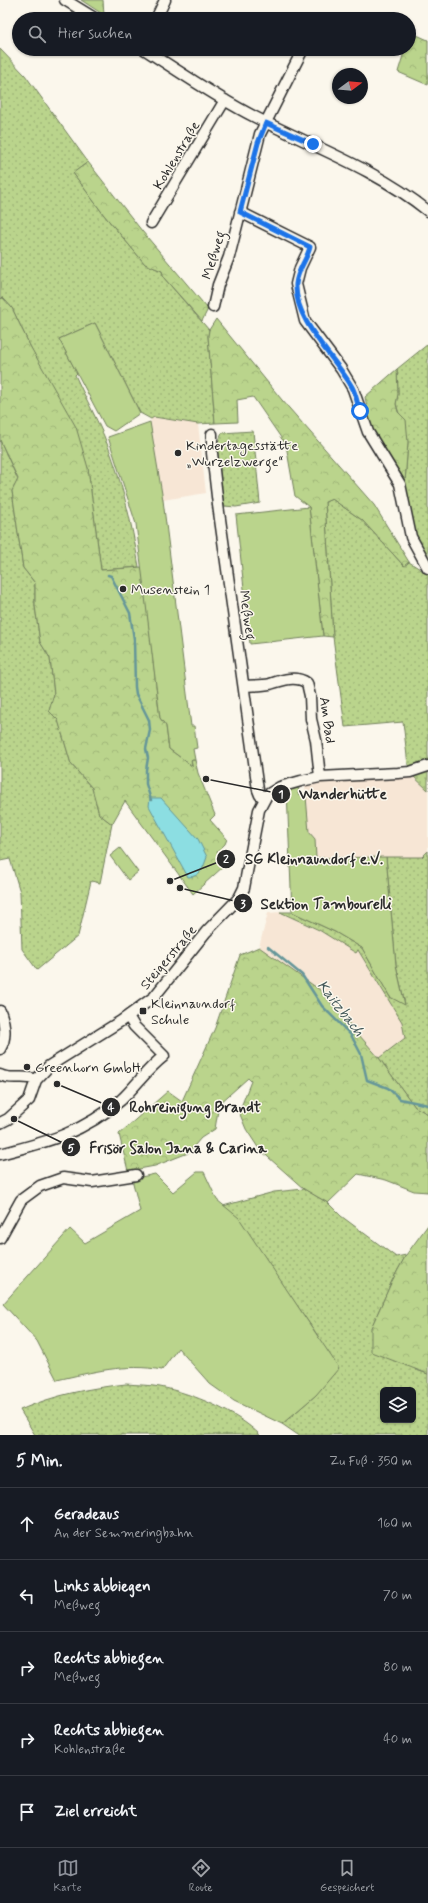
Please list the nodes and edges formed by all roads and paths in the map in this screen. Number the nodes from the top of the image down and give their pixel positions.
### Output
1 (65, 0) edge
2 (165, 0) edge
3 (85, 12) edge
4 (159, 12) edge
5 (156, 56) edge
6 (300, 56) edge
7 (225, 100) junction
8 (266, 123) junction
9 (240, 212) junction
10 (428, 212) edge
11 (151, 223) dead end
12 (213, 307) dead end
13 (212, 434) dead end
14 (428, 568) edge
15 (244, 686) junction
16 (428, 766) edge
17 (320, 777) junction
18 (264, 798) junction
19 (0, 1011) edge
20 (128, 1016) junction
21 (0, 1049) edge
22 (0, 1075) edge
23 (36, 1080) junction
24 (0, 1123) edge
25 (0, 1154) edge
26 (136, 1175) dead end
27 (0, 1238) edge

1 - 3 street
2 - 4 street
5 - 7 street
6 - 8 street, Meßweg
7 - 8 street
7 - 11 street, Kohlenstraße
8 - 9 street, Meßweg
8 - 10 street
9 - 12 street, Meßweg
9 - 14 street
13 - 15 street, Meßweg
15 - 17 street, Am Bad
15 - 18 street, Meßweg
16 - 17 street
17 - 18 street
18 - 20 street, Steigerstraße
19 - 21 street
20 - 23 street, Steigerstraße
20 - 25 street
22 - 23 street
23 - 24 street, Steigerstraße
26 - 27 street

